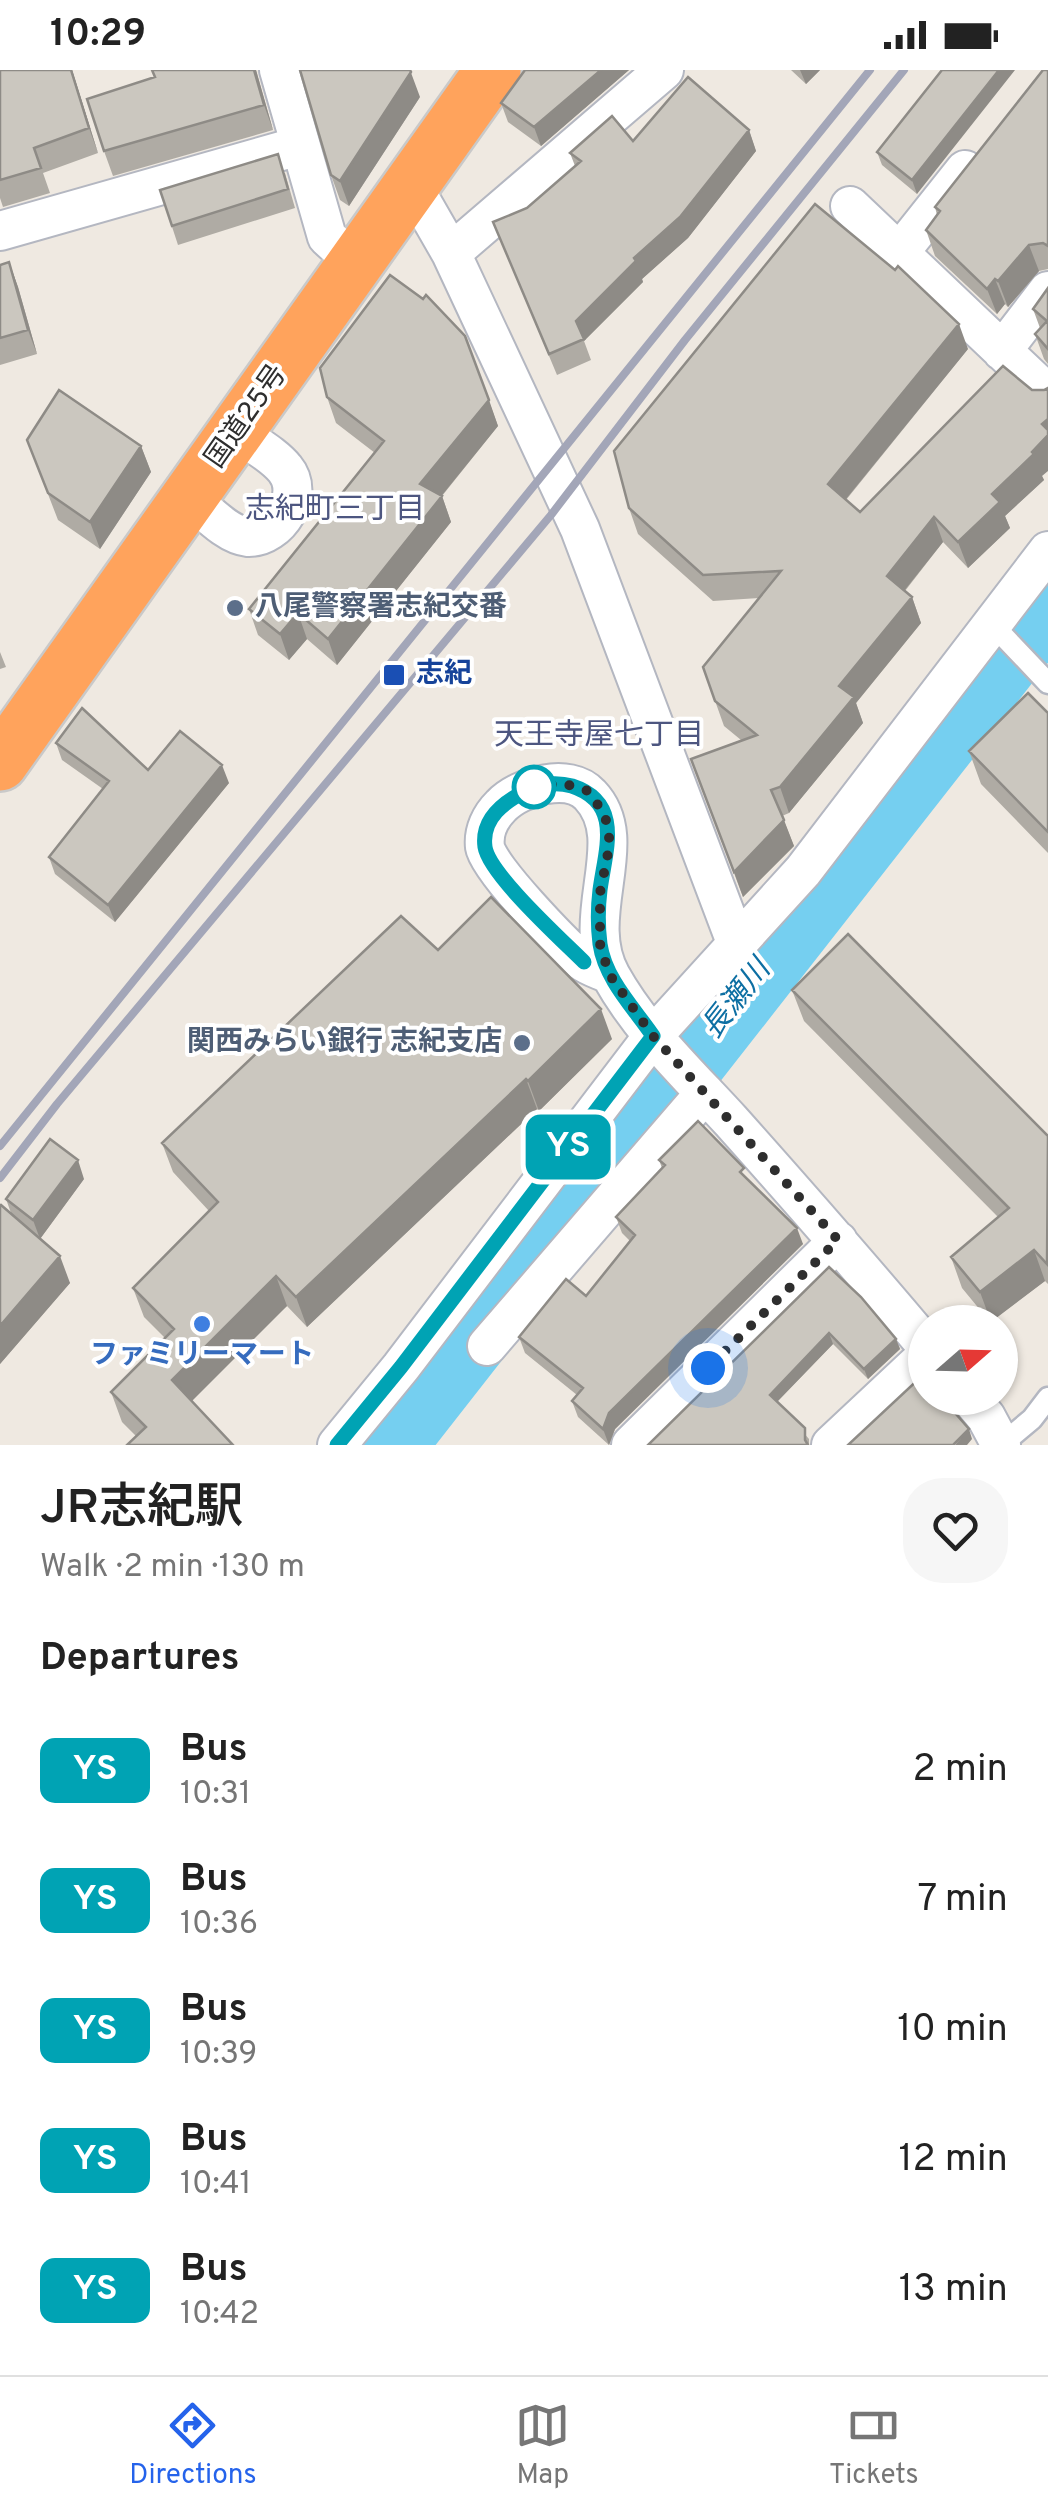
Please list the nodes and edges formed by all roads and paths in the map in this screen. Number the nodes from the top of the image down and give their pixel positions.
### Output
1 (279, 70) edge
2 (493, 70) edge
3 (664, 70) edge
4 (299, 146) junction
5 (984, 146) edge
6 (412, 185) junction
7 (850, 206) dead end
8 (0, 231) edge
9 (451, 253) junction
10 (899, 253) junction
11 (357, 264) junction
12 (1048, 291) edge
13 (1002, 351) junction
14 (1048, 394) edge
15 (236, 430) junction
16 (190, 498) junction
17 (1048, 551) edge
18 (992, 624) junction
19 (1048, 683) edge
20 (0, 763) edge
21 (737, 944) junction
22 (609, 974) junction
23 (653, 1036) junction
24 (705, 1092) junction
25 (838, 1240) junction
26 (908, 1324) edge
27 (486, 1346) dead end
28 (908, 1372) edge
29 (1048, 1398) edge
30 (984, 1415) edge
31 (337, 1445) edge
32 (631, 1445) edge
33 (831, 1445) edge
34 (1001, 1445) edge

1 - 4 street
2 - 6 highway, 国道25号
3 - 9 street
4 - 8 street
4 - 11 street
5 - 10 street
6 - 9 street
6 - 11 highway, 国道25号
7 - 10 street
9 - 21 street
10 - 13 street
11 - 15 highway, 国道25号
12 - 13 street
13 - 14 street
15 - 16 highway, 国道25号
15 - 16 street
16 - 20 highway, 国道25号
17 - 18 street
18 - 19 lane
18 - 21 street
21 - 23 street
22 - 22 street
22 - 23 street
23 - 24 street
23 - 31 street
24 - 25 street
24 - 27 street
25 - 26 street
25 - 32 street
28 - 33 street
29 - 34 lane
30 - 34 street

